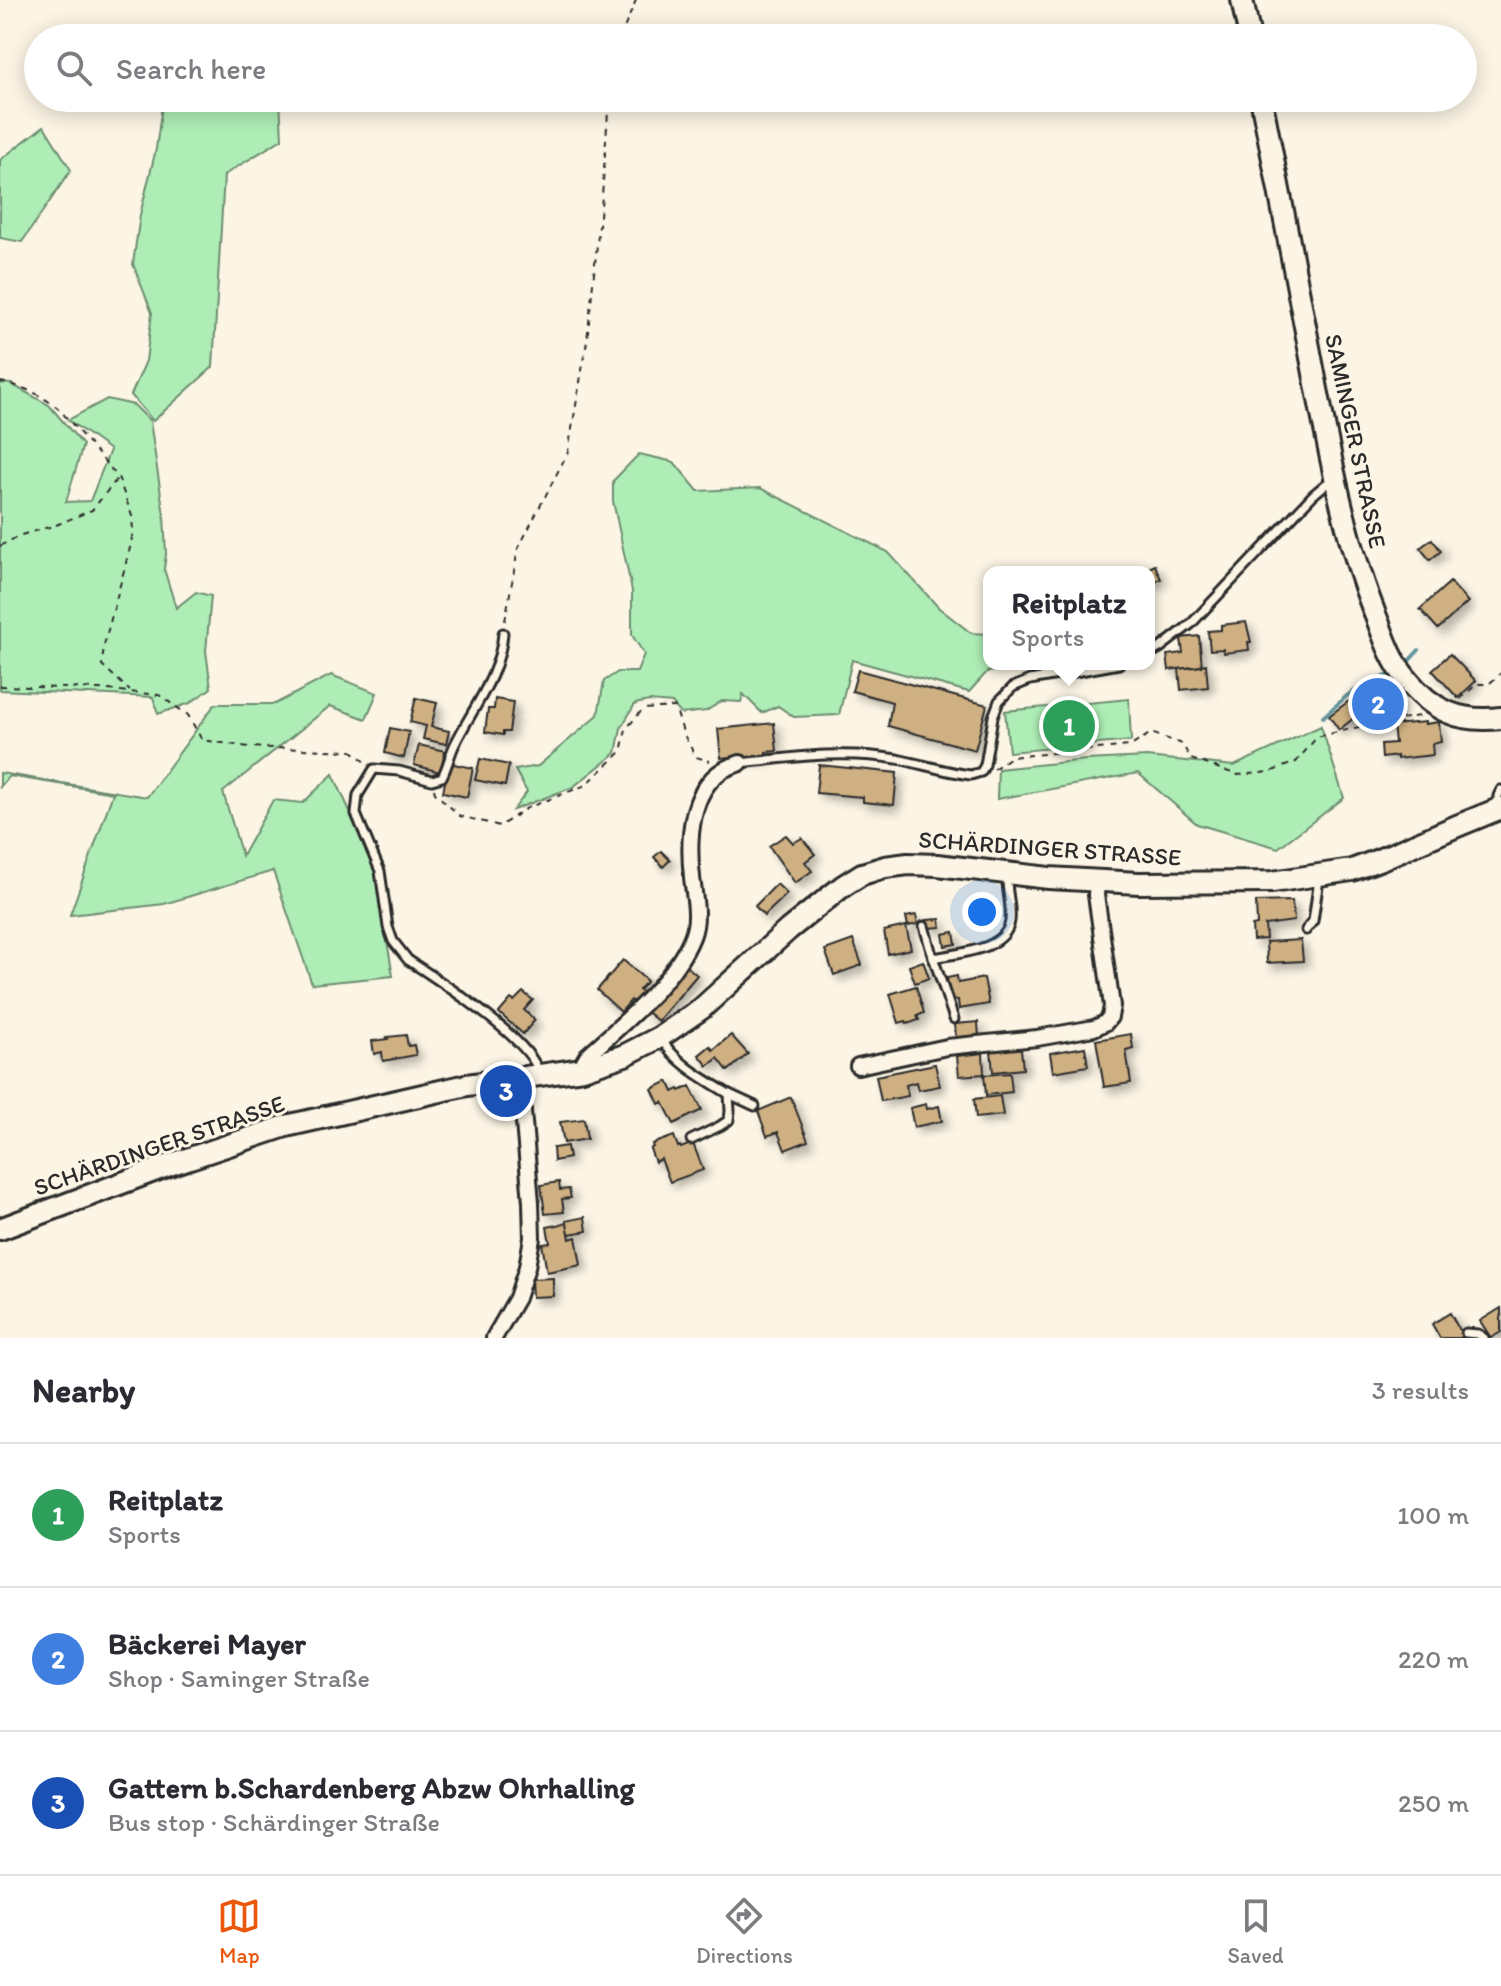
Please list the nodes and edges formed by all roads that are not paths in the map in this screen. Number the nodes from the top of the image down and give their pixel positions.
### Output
1 (1242, 0) edge
2 (1247, 24) edge
3 (1264, 112) edge
4 (1335, 480) junction
5 (503, 633) road end
6 (1155, 651) edge
7 (1086, 670) edge
8 (1501, 718) edge
9 (740, 763) joint
10 (1500, 803) edge
11 (1008, 873) junction
12 (1319, 876) junction
13 (1097, 882) junction
14 (924, 926) dead end
15 (1306, 930) dead end
16 (933, 958) junction
17 (954, 1019) dead end
18 (660, 1037) junction
19 (858, 1066) dead end
20 (583, 1069) junction
21 (529, 1076) junction
22 (729, 1094) junction
23 (755, 1106) dead end
24 (691, 1140) dead end
25 (0, 1229) edge
26 (1466, 1333) dead end
27 (494, 1338) edge
28 (1484, 1338) edge

1 - 2 main road
3 - 4 main road, SAMINGER STRASSE
4 - 6 lane
4 - 8 main road, SAMINGER STRASSE
5 - 21 lane
7 - 9 lane
9 - 20 street
10 - 12 main road, SCHÄRDINGER STRASSE
11 - 13 main road, SCHÄRDINGER STRASSE
11 - 16 lane
11 - 18 main road, SCHÄRDINGER STRASSE
12 - 13 main road, SCHÄRDINGER STRASSE
12 - 15 lane
13 - 19 street
14 - 16 lane
16 - 17 lane
18 - 20 main road, SCHÄRDINGER STRASSE
18 - 22 lane
20 - 21 main road, SCHÄRDINGER STRASSE
21 - 25 main road, SCHÄRDINGER STRASSE
21 - 27 street
22 - 23 lane
22 - 24 lane
26 - 28 lane

